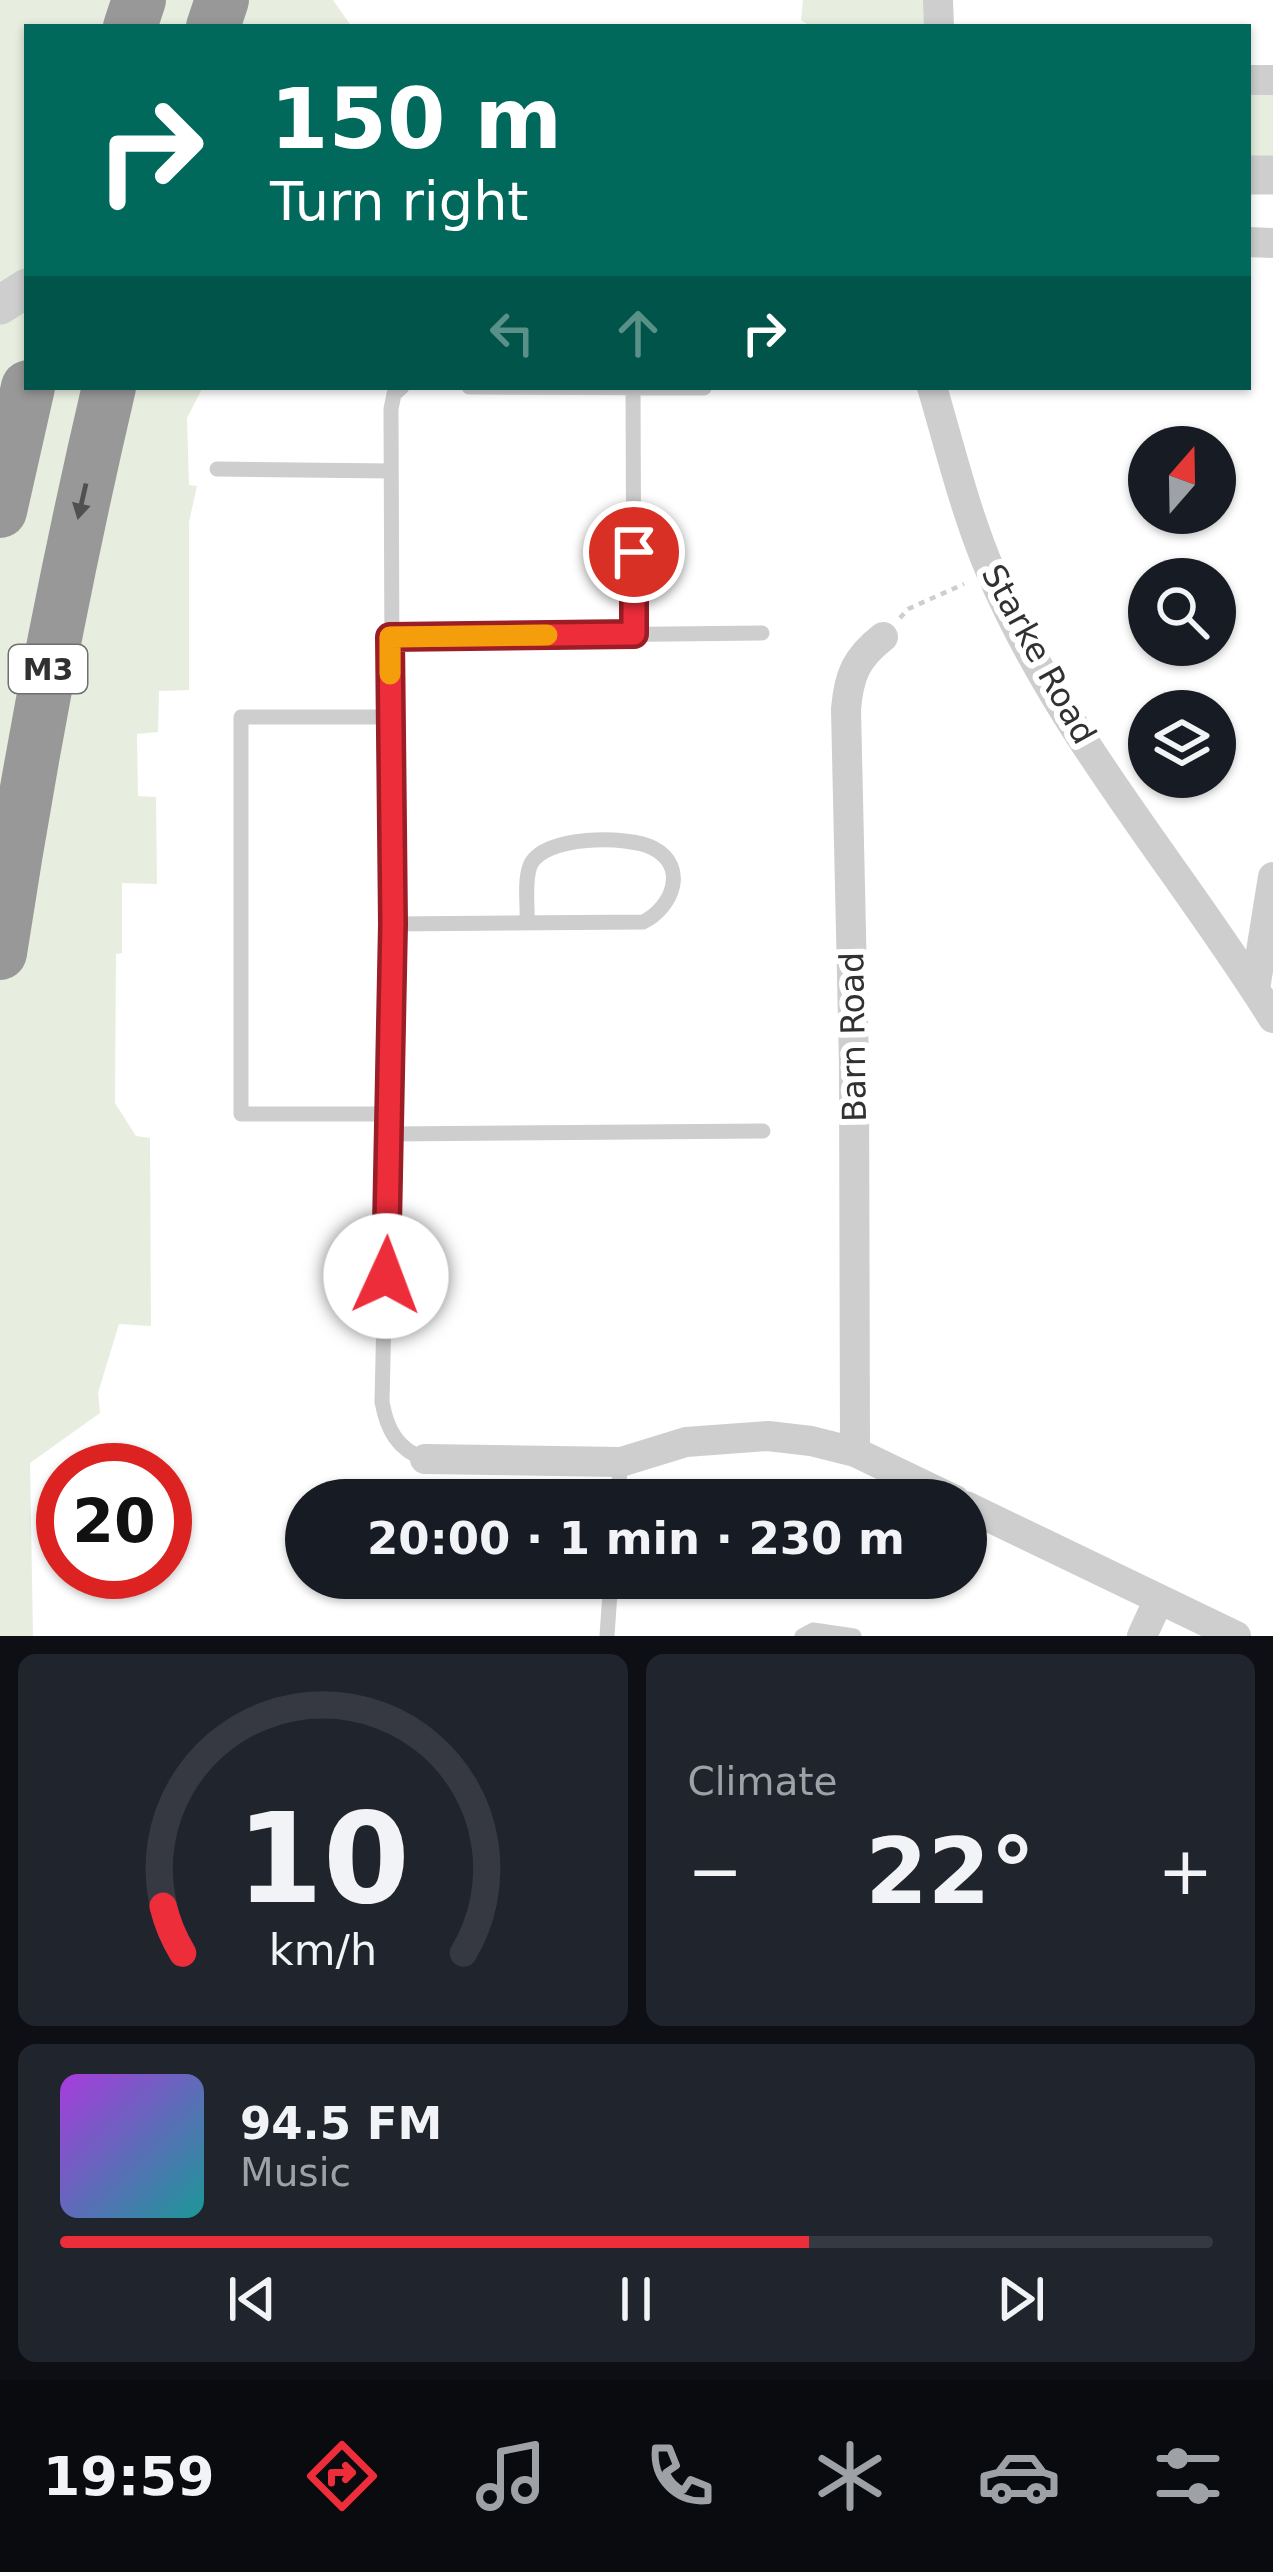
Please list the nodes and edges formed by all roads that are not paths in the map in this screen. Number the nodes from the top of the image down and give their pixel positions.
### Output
1 (27, 390) edge
2 (108, 390) edge
3 (399, 390) edge
4 (633, 390) edge
5 (933, 390) edge
6 (217, 469) dead end
7 (392, 471) junction
8 (0, 511) edge
9 (762, 633) dead end
10 (634, 634) junction
11 (390, 637) junction
12 (883, 637) road end
13 (390, 717) junction
14 (1273, 877) edge
15 (527, 923) junction
16 (393, 924) junction
17 (0, 953) edge
18 (1255, 989) junction
19 (1273, 1018) edge
20 (390, 1114) junction
21 (763, 1131) dead end
22 (390, 1134) junction
23 (854, 1452) junction
24 (425, 1459) joint
25 (621, 1462) junction
26 (619, 1479) edge
27 (911, 1479) edge
28 (987, 1515) edge
29 (610, 1599) edge
30 (1160, 1599) junction
31 (607, 1636) edge
32 (802, 1636) edge
33 (854, 1636) edge
34 (1142, 1636) edge
35 (1236, 1636) edge

1 - 8 highway
2 -> 17 highway, M3
3 - 7 lane
4 - 10 lane
5 - 18 street, Starke Road
6 - 7 lane
7 - 11 lane
9 - 10 lane
10 - 11 lane
11 - 13 lane
12 - 23 street, Barn Road
13 - 16 lane
13 - 20 lane
14 - 18 street
15 - 15 lane
15 - 16 lane
16 - 20 lane
18 - 19 street, Starke Road
20 - 22 lane
21 - 22 lane
22 - 24 lane
23 - 25 street
23 - 27 street
24 - 25 street
25 - 26 lane
28 - 30 street
29 - 31 lane
30 - 34 street
30 - 35 street
32 - 33 lane

